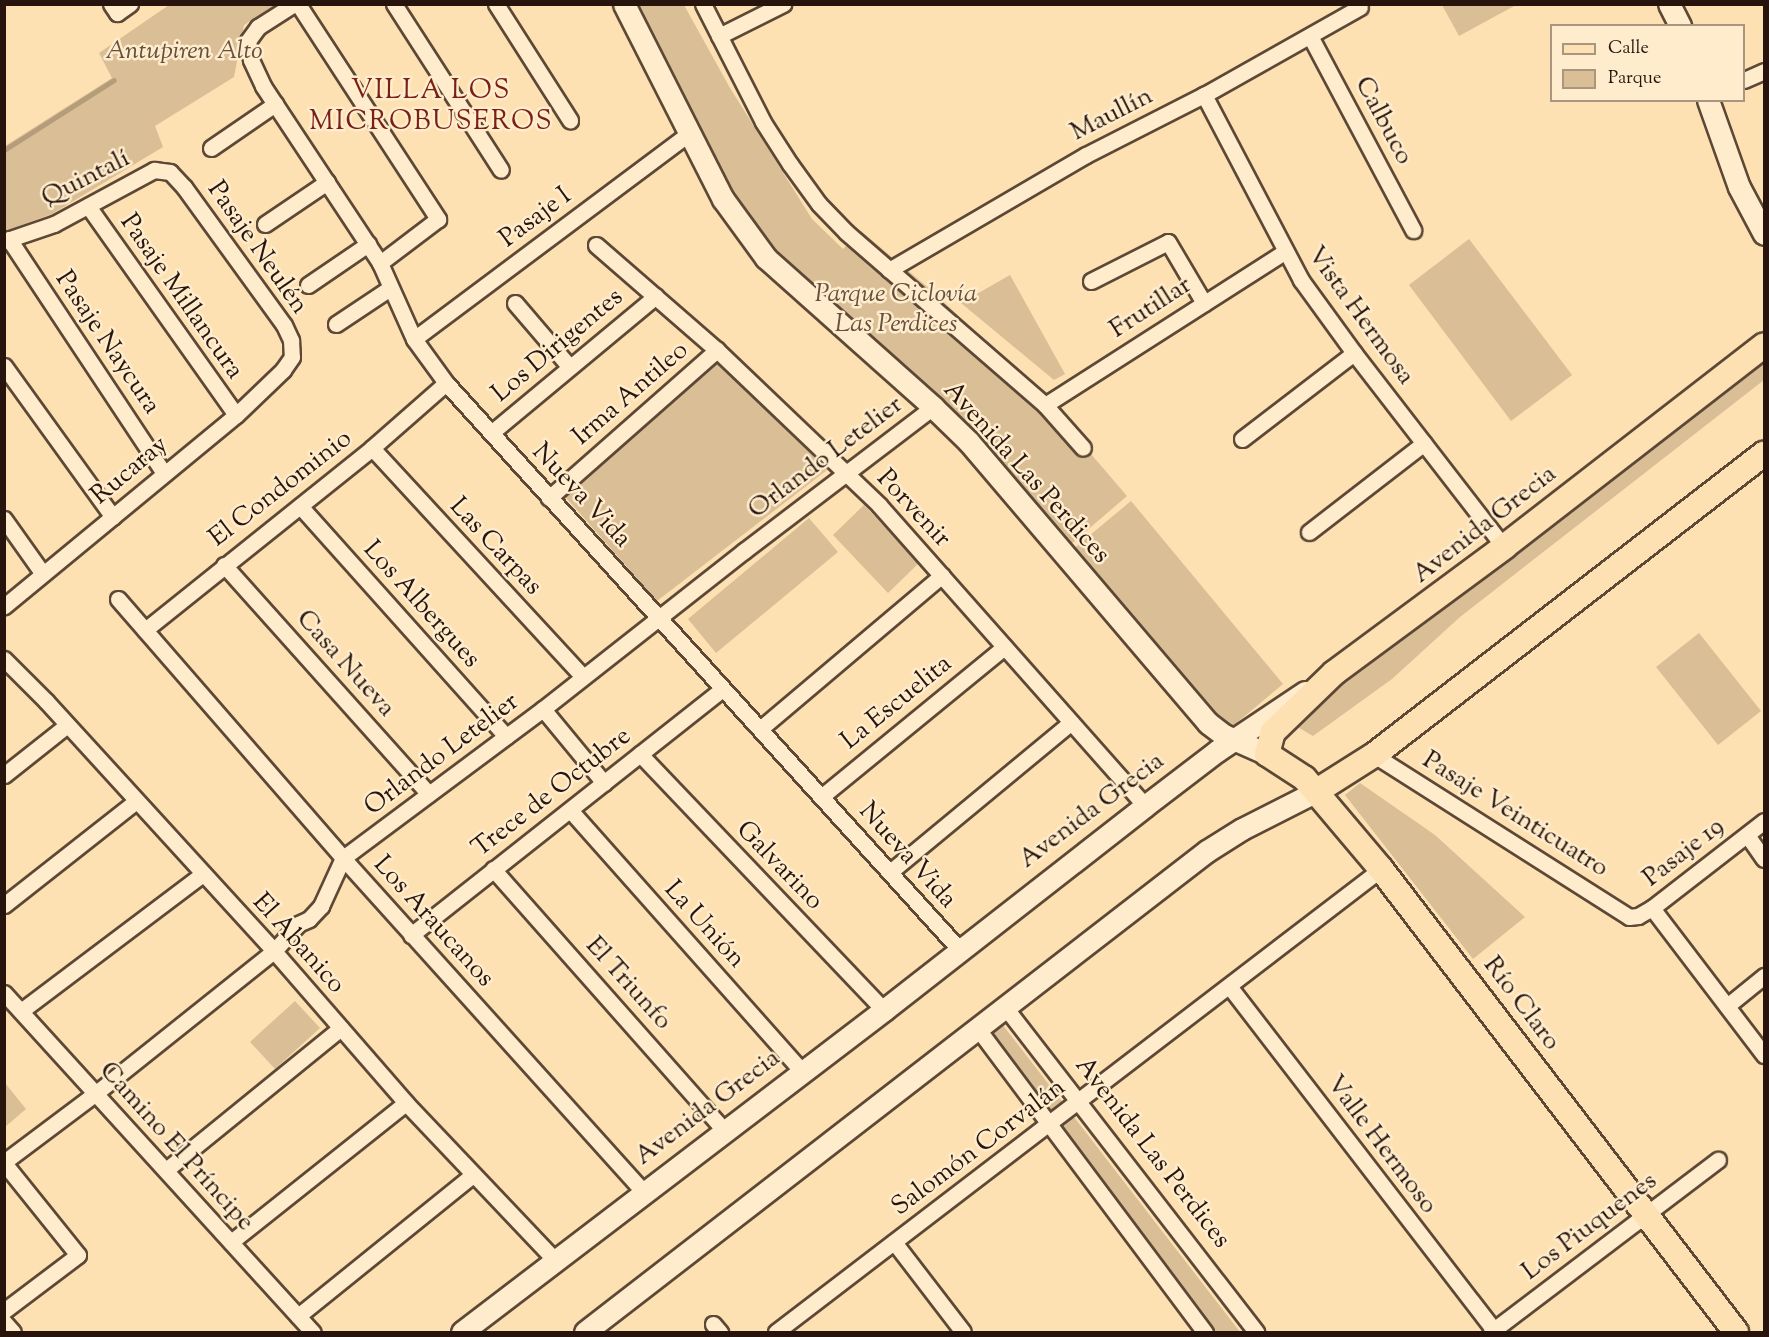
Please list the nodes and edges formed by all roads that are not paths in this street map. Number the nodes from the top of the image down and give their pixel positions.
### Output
1 (296, 4) edge
2 (394, 4) edge
3 (496, 4) edge
4 (624, 4) edge
5 (703, 4) edge
6 (783, 4) edge
7 (1360, 8) dead end
8 (719, 36) junction
9 (1311, 36) junction
10 (1764, 71) edge
11 (1745, 79) edge
12 (1204, 95) junction
13 (1709, 102) edge
14 (275, 104) junction
15 (570, 120) dead end
16 (688, 134) junction
17 (211, 148) dead end
18 (501, 170) dead end
19 (327, 182) junction
20 (184, 187) joint
21 (88, 206) junction
22 (265, 224) dead end
23 (1413, 230) dead end
24 (1764, 234) edge
25 (7, 240) edge
26 (368, 244) junction
27 (596, 245) dead end
28 (1284, 252) junction
29 (380, 263) junction
30 (889, 270) junction
31 (1091, 281) dead end
32 (308, 285) dead end
33 (390, 288) junction
34 (656, 296) junction
35 (515, 303) dead end
36 (1204, 303) junction
37 (336, 324) dead end
38 (414, 339) junction
39 (1764, 345) edge
40 (717, 350) junction
41 (1354, 353) junction
42 (4, 366) edge
43 (569, 366) junction
44 (284, 370) joint
45 (446, 383) junction
46 (1045, 405) junction
47 (933, 406) junction
48 (236, 415) junction
49 (491, 433) junction
50 (1242, 439) dead end
51 (1424, 443) junction
52 (372, 448) junction
53 (1083, 448) dead end
54 (1764, 454) edge
55 (164, 473) junction
56 (845, 473) junction
57 (549, 498) junction
58 (300, 506) junction
59 (113, 517) junction
60 (4, 519) edge
61 (1309, 532) dead end
62 (1504, 547) junction
63 (224, 565) junction
64 (43, 574) junction
65 (942, 575) junction
66 (118, 599) dead end
67 (4, 606) edge
68 (660, 617) junction
69 (145, 630) junction
70 (1004, 647) junction
71 (4, 659) edge
72 (1334, 673) junction
73 (583, 677) junction
74 (722, 689) junction
75 (543, 709) junction
76 (1071, 722) junction
77 (67, 725) junction
78 (760, 729) junction
79 (506, 736) junction
80 (1234, 740) junction
81 (640, 754) junction
82 (1267, 754) junction
83 (1374, 755) junction
84 (4, 775) edge
85 (604, 783) junction
86 (1317, 791) junction
87 (429, 794) junction
88 (821, 797) junction
89 (136, 801) junction
90 (1145, 806) junction
91 (570, 810) junction
92 (1764, 821) edge
93 (1746, 835) junction
94 (343, 858) junction
95 (1764, 859) edge
96 (493, 869) junction
97 (1382, 869) junction
98 (890, 872) junction
99 (203, 874) junction
100 (4, 905) edge
101 (1652, 908) junction
102 (1629, 916) joint
103 (411, 935) junction
104 (959, 949) junction
105 (274, 951) junction
106 (1764, 976) edge
107 (1229, 986) junction
108 (4, 993) edge
109 (1727, 1006) junction
110 (1005, 1007) junction
111 (884, 1010) junction
112 (21, 1011) junction
113 (341, 1028) junction
114 (978, 1029) junction
115 (1764, 1055) edge
116 (802, 1072) junction
117 (96, 1093) junction
118 (1079, 1101) junction
119 (406, 1103) junction
120 (1049, 1124) junction
121 (725, 1131) junction
122 (1718, 1160) dead end
123 (4, 1163) edge
124 (166, 1170) junction
125 (473, 1175) junction
126 (645, 1193) junction
127 (1646, 1214) junction
128 (231, 1242) junction
129 (894, 1242) junction
130 (556, 1261) junction
131 (4, 1311) edge
132 (298, 1316) junction
133 (4, 1322) edge
134 (13, 1332) edge
135 (313, 1332) edge
136 (462, 1332) edge
137 (585, 1332) edge
138 (776, 1332) edge
139 (963, 1332) edge
140 (1205, 1332) edge
141 (1256, 1332) edge
142 (1493, 1332) edge
143 (1736, 1332) edge

1 - 14 street, Nueva Vida
1 - 29 street
2 - 18 street
3 - 15 street
4 - 16 main road, Avenida Las Perdices
5 - 8 street
6 - 8 street
7 - 9 street, Maullín
8 - 30 street
9 - 12 street, Maullín
9 - 23 street, Calbuco
10 - 11 street
12 - 28 street, Vista Hermosa
12 - 30 street, Maullín
13 - 24 main road
14 - 17 street
14 - 19 street, Nueva Vida
16 - 38 street, Pasaje I
16 - 47 main road, Avenida Las Perdices
19 - 22 street
19 - 26 street, Nueva Vida
20 - 21 street, Quintalí
20 - 44 street, Pasaje Neulén
21 - 25 street, Quintalí
21 - 48 street, Pasaje Millancura
25 - 55 street, Pasaje Naycura
26 - 29 street, Nueva Vida
26 - 32 street
27 - 34 street, Porvenir
28 - 36 street, Frutillar
28 - 41 street, Vista Hermosa
29 - 33 street, Nueva Vida
30 - 46 street
31 - 36 street
33 - 37 street
33 - 38 street, Nueva Vida
34 - 40 street, Porvenir
34 - 43 street, Los Dirigentes
35 - 43 street
36 - 46 street, Frutillar
38 - 45 street, Nueva Vida
39 - 62 main road, Avenida Grecia
40 - 56 street, Porvenir
40 - 57 street, Irma Antileo
41 - 50 street
41 - 51 street, Vista Hermosa
42 - 59 street
43 - 49 street, Los Dirigentes
44 - 48 street, Rucaray
45 - 49 street, Nueva Vida
45 - 52 street, El Condominio
46 - 53 street
47 - 56 street, Orlando Letelier
47 - 80 main road, Avenida Las Perdices
48 - 55 street, Rucaray
49 - 57 street, Nueva Vida
51 - 61 street
51 - 62 street, Vista Hermosa
52 - 58 street, El Condominio
52 - 73 street, Las Carpas
54 - 83 main road
55 - 59 street, Rucaray
56 - 65 street, Porvenir
56 - 68 street, Orlando Letelier
57 - 68 street, Nueva Vida
58 - 63 street, El Condominio
58 - 79 street, Los Albergues
59 - 64 street, Rucaray
60 - 64 street
62 - 72 main road, Avenida Grecia
63 - 69 street, El Condominio
63 - 87 street, Casa Nueva
64 - 67 street, Rucaray
65 - 70 street, Porvenir
65 - 78 street
66 - 69 street, Los Araucanos
68 - 73 street, Orlando Letelier
68 - 74 street, Nueva Vida
69 - 94 street, Los Araucanos
70 - 76 street, Porvenir
70 - 88 street, La Escuelita
71 - 77 street, El Abanico
72 - 80 main road, Avenida Grecia
72 - 82 main road
73 - 75 street, Orlando Letelier
74 - 78 street, Nueva Vida
74 - 81 street, Trece de Octubre
75 - 79 street, Orlando Letelier
75 - 85 street
76 - 90 street, Porvenir
76 - 98 street
77 - 84 street
77 - 89 street, El Abanico
78 - 88 street, Nueva Vida
79 - 87 street, Orlando Letelier
80 - 82 main road, Río Claro
80 - 90 main road, Avenida Grecia
81 - 85 street, Trece de Octubre
81 - 111 street, Galvarino
82 - 86 main road, Río Claro
83 - 86 main road
83 - 102 street, Pasaje Veinticuatro
85 - 91 street, Trece de Octubre
86 - 97 main road, Río Claro
86 - 110 main road
87 - 94 street, Orlando Letelier
88 - 98 street, Nueva Vida
89 - 99 street, El Abanico
89 - 100 street
90 - 104 main road, Avenida Grecia
91 - 96 street, Trece de Octubre
91 - 116 street, La Unión
92 - 93 street, Pasaje 19
93 - 95 street
93 - 101 street, Pasaje 19
94 - 103 street, Los Araucanos
94 - 105 street, Orlando Letelier
96 - 103 street, Trece de Octubre
96 - 121 street, El Triunfo
97 - 107 street, Salomón Corvalán
97 - 127 main road, Río Claro
98 - 104 street, Nueva Vida
99 - 105 street, El Abanico
99 - 112 street
101 - 102 street, Pasaje 19
101 - 109 street
103 - 126 street, Los Araucanos
104 - 111 main road, Avenida Grecia
105 - 113 street, El Abanico
105 - 117 street, Orlando Letelier
106 - 109 street
107 - 118 street, Salomón Corvalán
107 - 142 street, Valle Hermoso
108 - 112 street, Camino El Príncipe
109 - 115 street
110 - 114 main road
110 - 118 street, Avenida Las Perdices
111 - 116 main road, Avenida Grecia
112 - 117 street, Camino El Príncipe
113 - 119 street, El Abanico
113 - 124 street
114 - 120 street
114 - 137 main road
116 - 121 main road, Avenida Grecia
117 - 123 street, Orlando Letelier
117 - 124 street, Camino El Príncipe
118 - 120 street, Salomón Corvalán
118 - 141 street, Avenida Las Perdices
119 - 125 street, El Abanico
119 - 128 street
120 - 129 street, Salomón Corvalán
120 - 140 street
121 - 126 main road, Avenida Grecia
122 - 127 street, Los Piuquenes
123 - 131 street
124 - 128 street, Camino El Príncipe
125 - 130 street, El Abanico
125 - 132 street
126 - 130 main road, Avenida Grecia
127 - 142 street, Los Piuquenes
127 - 143 main road, Río Claro
128 - 132 street, Camino El Príncipe
129 - 138 street, Salomón Corvalán
129 - 139 street
130 - 136 main road, Avenida Grecia
132 - 135 street, Camino El Príncipe
133 - 134 street

